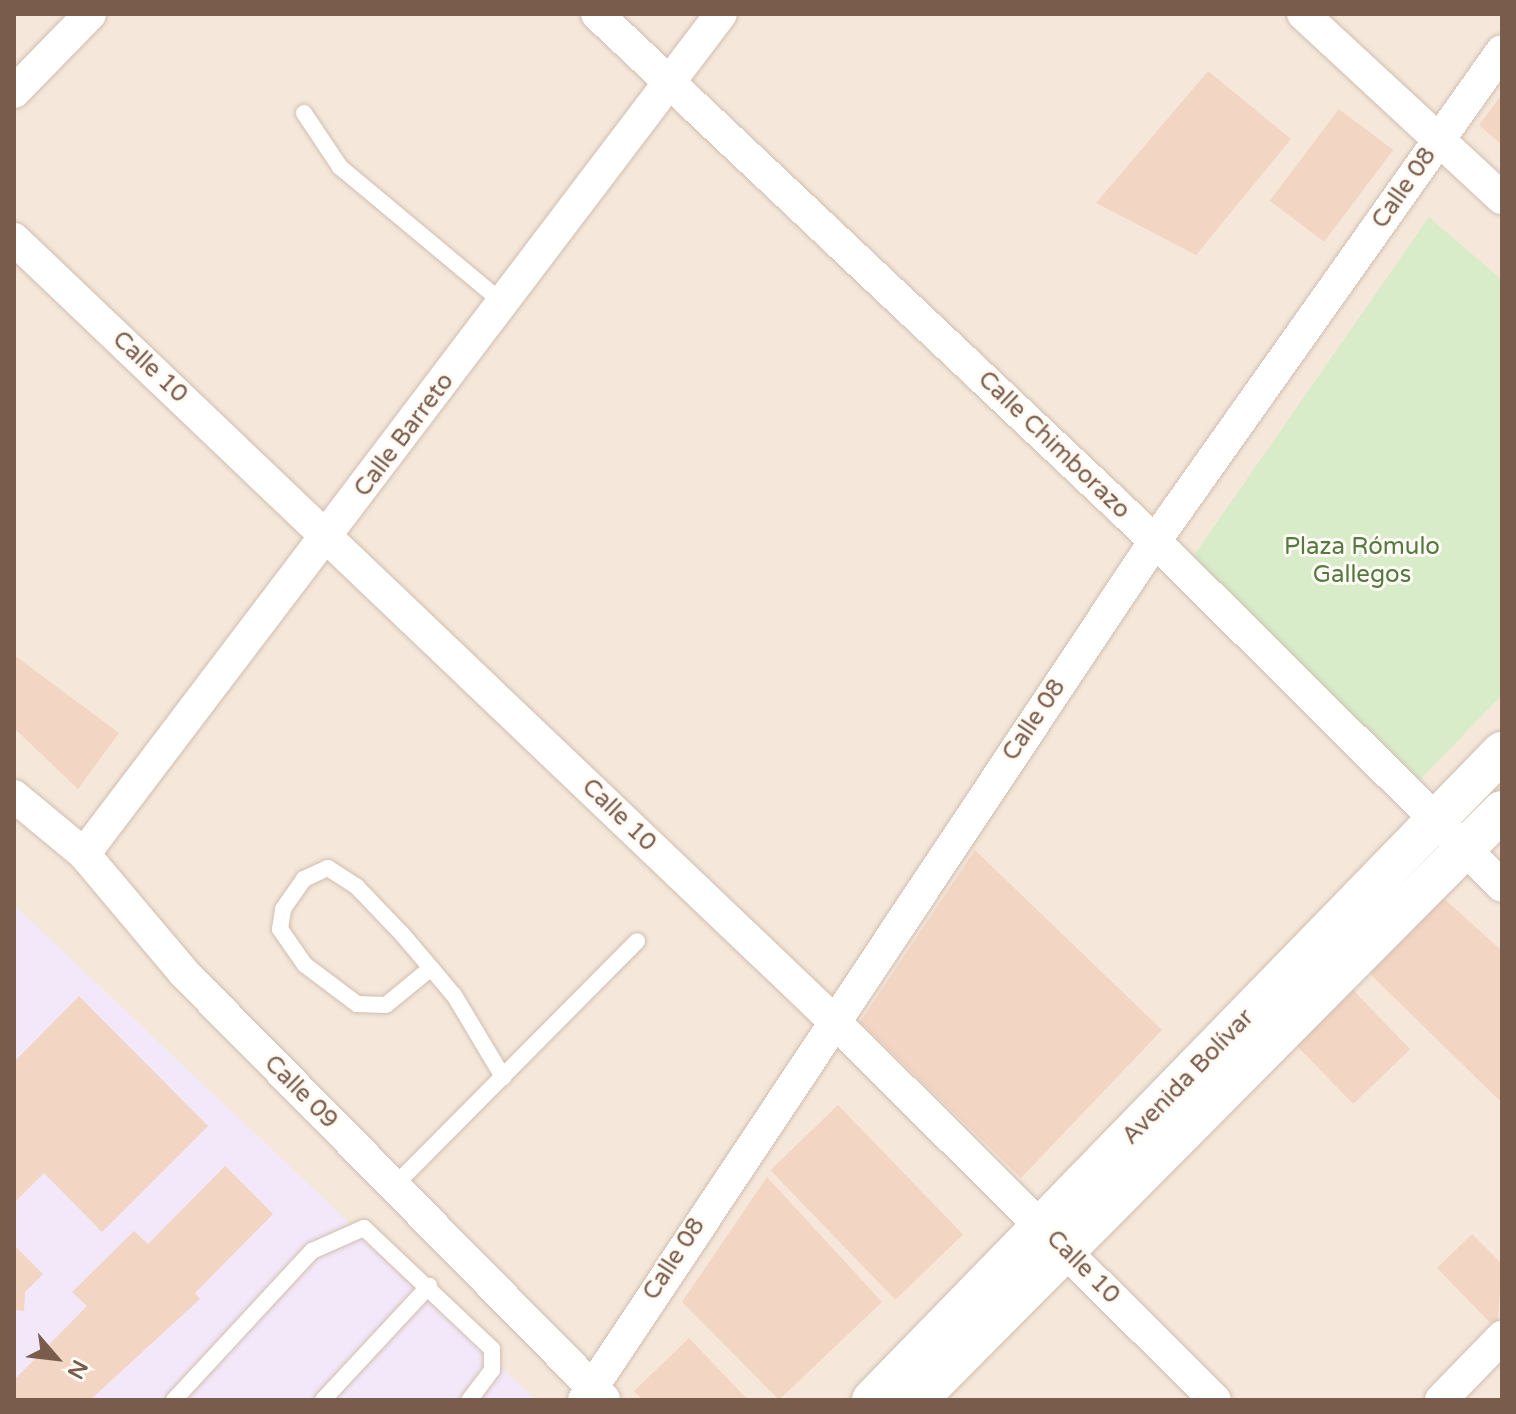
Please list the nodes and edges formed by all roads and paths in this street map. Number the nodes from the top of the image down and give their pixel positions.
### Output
1 (90, 14) edge
2 (597, 14) edge
3 (721, 14) edge
4 (1303, 14) edge
5 (1502, 51) edge
6 (671, 81) junction
7 (14, 92) edge
8 (304, 113) dead end
9 (1437, 142) junction
10 (1502, 198) edge
11 (14, 239) edge
12 (503, 303) junction
13 (329, 535) junction
14 (1155, 541) junction
15 (1502, 752) edge
16 (14, 796) edge
17 (1502, 811) edge
18 (1434, 822) junction
19 (1464, 849) junction
20 (84, 854) junction
21 (1502, 886) edge
22 (637, 941) dead end
23 (431, 968) junction
24 (832, 1019) junction
25 (503, 1077) junction
26 (394, 1186) junction
27 (1054, 1237) junction
28 (429, 1286) junction
29 (1502, 1337) edge
30 (593, 1396) edge
31 (174, 1400) edge
32 (323, 1400) edge
33 (469, 1400) edge
34 (872, 1400) edge
35 (917, 1400) edge
36 (1215, 1400) edge
37 (1441, 1400) edge

1 - 7 street
2 - 6 street, Calle Chimborazo
3 - 6 street, Calle Barreto
4 - 9 street
5 - 9 street, Calle 08
6 - 12 street, Calle Barreto
6 - 14 street, Calle Chimborazo
8 - 12 lane
9 - 10 street
9 - 14 street, Calle 08
11 - 13 street, Calle 10
12 - 13 street, Calle Barreto
13 - 20 street, Calle Barreto
13 - 24 street, Calle 10
14 - 18 street, Calle Chimborazo
14 - 24 street, Calle 08
15 - 18 street, Avenida Bolívar
16 - 20 street, Calle 09
17 - 19 street, Avenida Bolívar
18 - 19 street, Calle Chimborazo
18 - 27 street, Avenida Bolívar
19 - 21 street, Calle Chimborazo
19 - 27 street, Avenida Bolívar
20 - 26 street, Calle 09
22 - 25 lane
23 - 23 lane
23 - 25 lane
24 - 27 street, Calle 10
24 - 30 street, Calle 08
25 - 26 lane
26 - 30 street, Calle 09
27 - 34 street, Avenida Bolívar
27 - 35 street, Avenida Bolívar
27 - 36 street, Calle 10
28 - 31 lane
28 - 32 lane
28 - 33 lane
29 - 37 street

